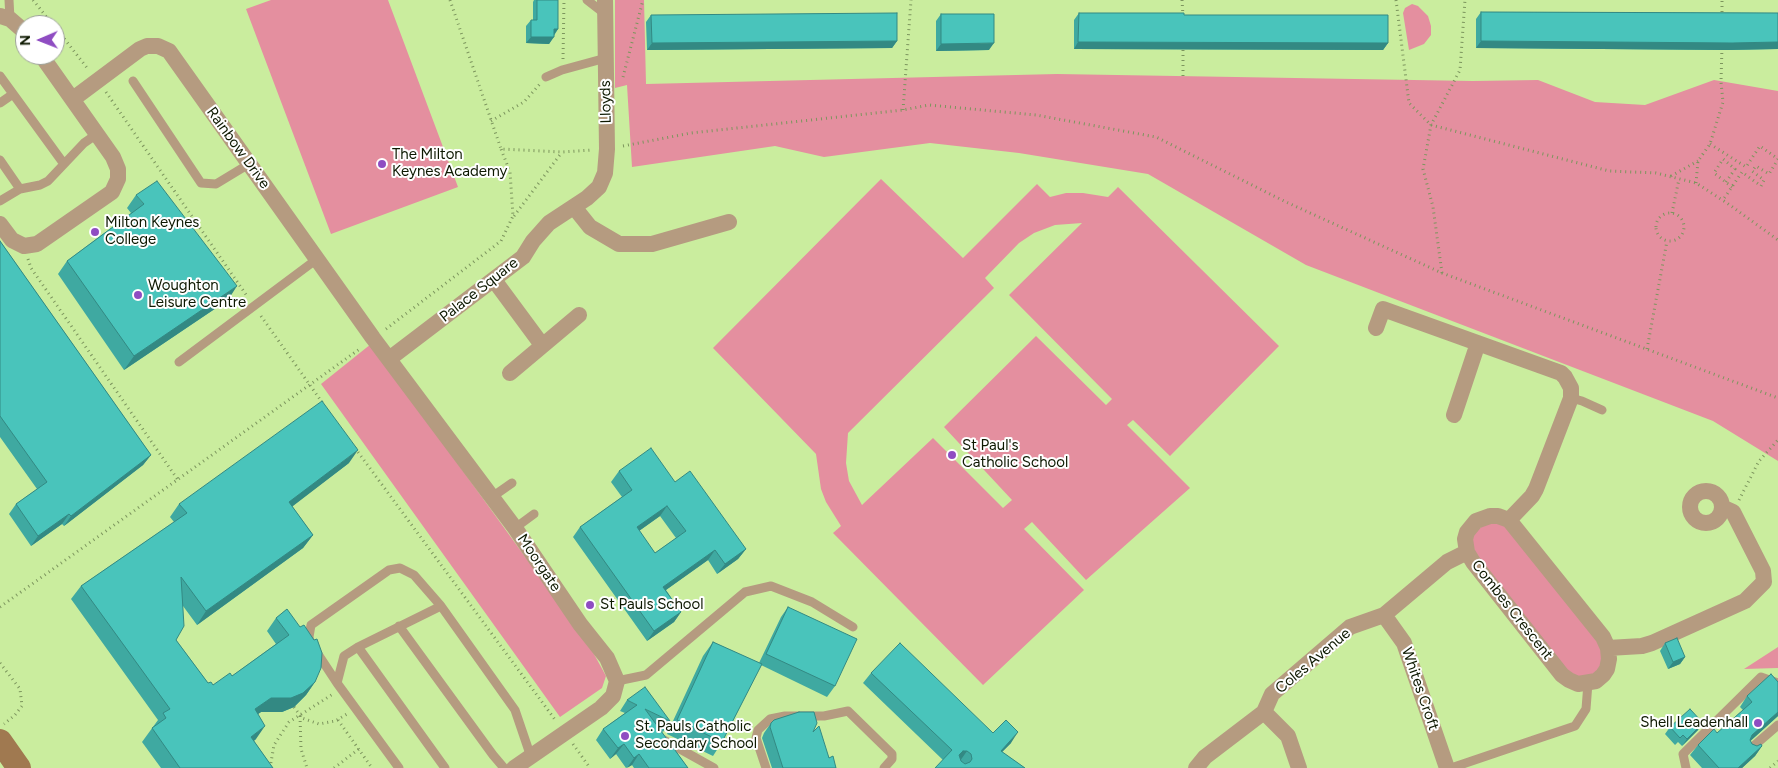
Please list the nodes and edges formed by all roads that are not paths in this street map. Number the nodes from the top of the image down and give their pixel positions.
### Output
1 (9, 0) edge
2 (586, 0) edge
3 (605, 7) edge
4 (5, 17) edge
5 (606, 58) junction
6 (48, 65) edge
7 (0, 76) edge
8 (546, 77) road end
9 (133, 80) dead end
10 (13, 94) junction
11 (73, 99) junction
12 (0, 103) edge
13 (97, 134) junction
14 (0, 160) edge
15 (64, 164) junction
16 (249, 164) junction
17 (20, 189) junction
18 (0, 200) edge
19 (580, 202) junction
20 (729, 222) dead end
21 (0, 224) edge
22 (317, 259) junction
23 (494, 280) junction
24 (579, 316) dead end
25 (1376, 328) dead end
26 (373, 338) joint
27 (1478, 343) junction
28 (542, 345) junction
29 (389, 359) junction
30 (179, 362) dead end
31 (510, 373) dead end
32 (1571, 398) junction
33 (1602, 410) dead end
34 (1454, 415) dead end
35 (512, 483) dead end
36 (492, 497) junction
37 (1728, 509) road end
38 (534, 514) dead end
39 (1509, 520) junction
40 (515, 528) junction
41 (1467, 552) junction
42 (441, 606) junction
43 (1384, 616) junction
44 (398, 626) junction
45 (853, 627) dead end
46 (358, 647) junction
47 (1608, 648) junction
48 (617, 681) junction
49 (1588, 683) junction
50 (1778, 683) edge
51 (339, 685) junction
52 (1264, 712) junction
53 (1778, 725) edge
54 (658, 737) edge
55 (0, 741) edge
56 (1749, 750) edge
57 (531, 757) junction
58 (20, 768) edge
59 (399, 768) edge
60 (445, 768) edge
61 (504, 768) edge
62 (514, 768) edge
63 (714, 768) edge
64 (765, 768) edge
65 (884, 768) edge
66 (1196, 768) edge
67 (1299, 768) edge
68 (1447, 768) edge
69 (1451, 768) edge
70 (1686, 768) edge

1 - 4 lane
2 - 3 lane
3 - 5 street, Lloyds
5 - 8 lane
5 - 19 street, Lloyds
6 - 11 street
7 - 10 lane
9 - 16 lane
10 - 12 lane
10 - 15 lane
11 - 13 street
11 - 16 street, Rainbow Drive
13 - 15 lane
13 - 21 street
14 - 17 lane
15 - 17 lane
16 - 22 street, Rainbow Drive
17 - 18 lane
19 - 20 street
19 - 23 street, Palace Square
22 - 26 street, Rainbow Drive
22 - 30 lane
23 - 28 street
23 - 29 street, Palace Square
24 - 28 street
25 - 27 street
26 - 29 street, Moorgate
27 - 32 street
27 - 34 street
28 - 31 street
29 - 36 street, Moorgate
32 - 33 lane
32 - 39 street
35 - 36 lane
36 - 40 street, Moorgate
37 - 47 street
38 - 40 lane
39 - 41 street, Combes Crescent
39 - 47 street
40 - 48 street, Moorgate
41 - 43 street, Coles Avenue
41 - 49 street, Combes Crescent
42 - 44 lane
42 - 51 lane
42 - 57 lane
43 - 52 street, Coles Avenue
43 - 68 street, Whites Croft
44 - 46 lane
44 - 61 lane
45 - 48 lane
46 - 51 lane
46 - 60 lane
47 - 49 street
48 - 57 street
49 - 69 lane
50 - 70 lane
51 - 59 lane
52 - 66 street, Coles Avenue
52 - 67 street
53 - 56 lane
54 - 63 lane
55 - 58 street
57 - 62 street
64 - 65 lane

